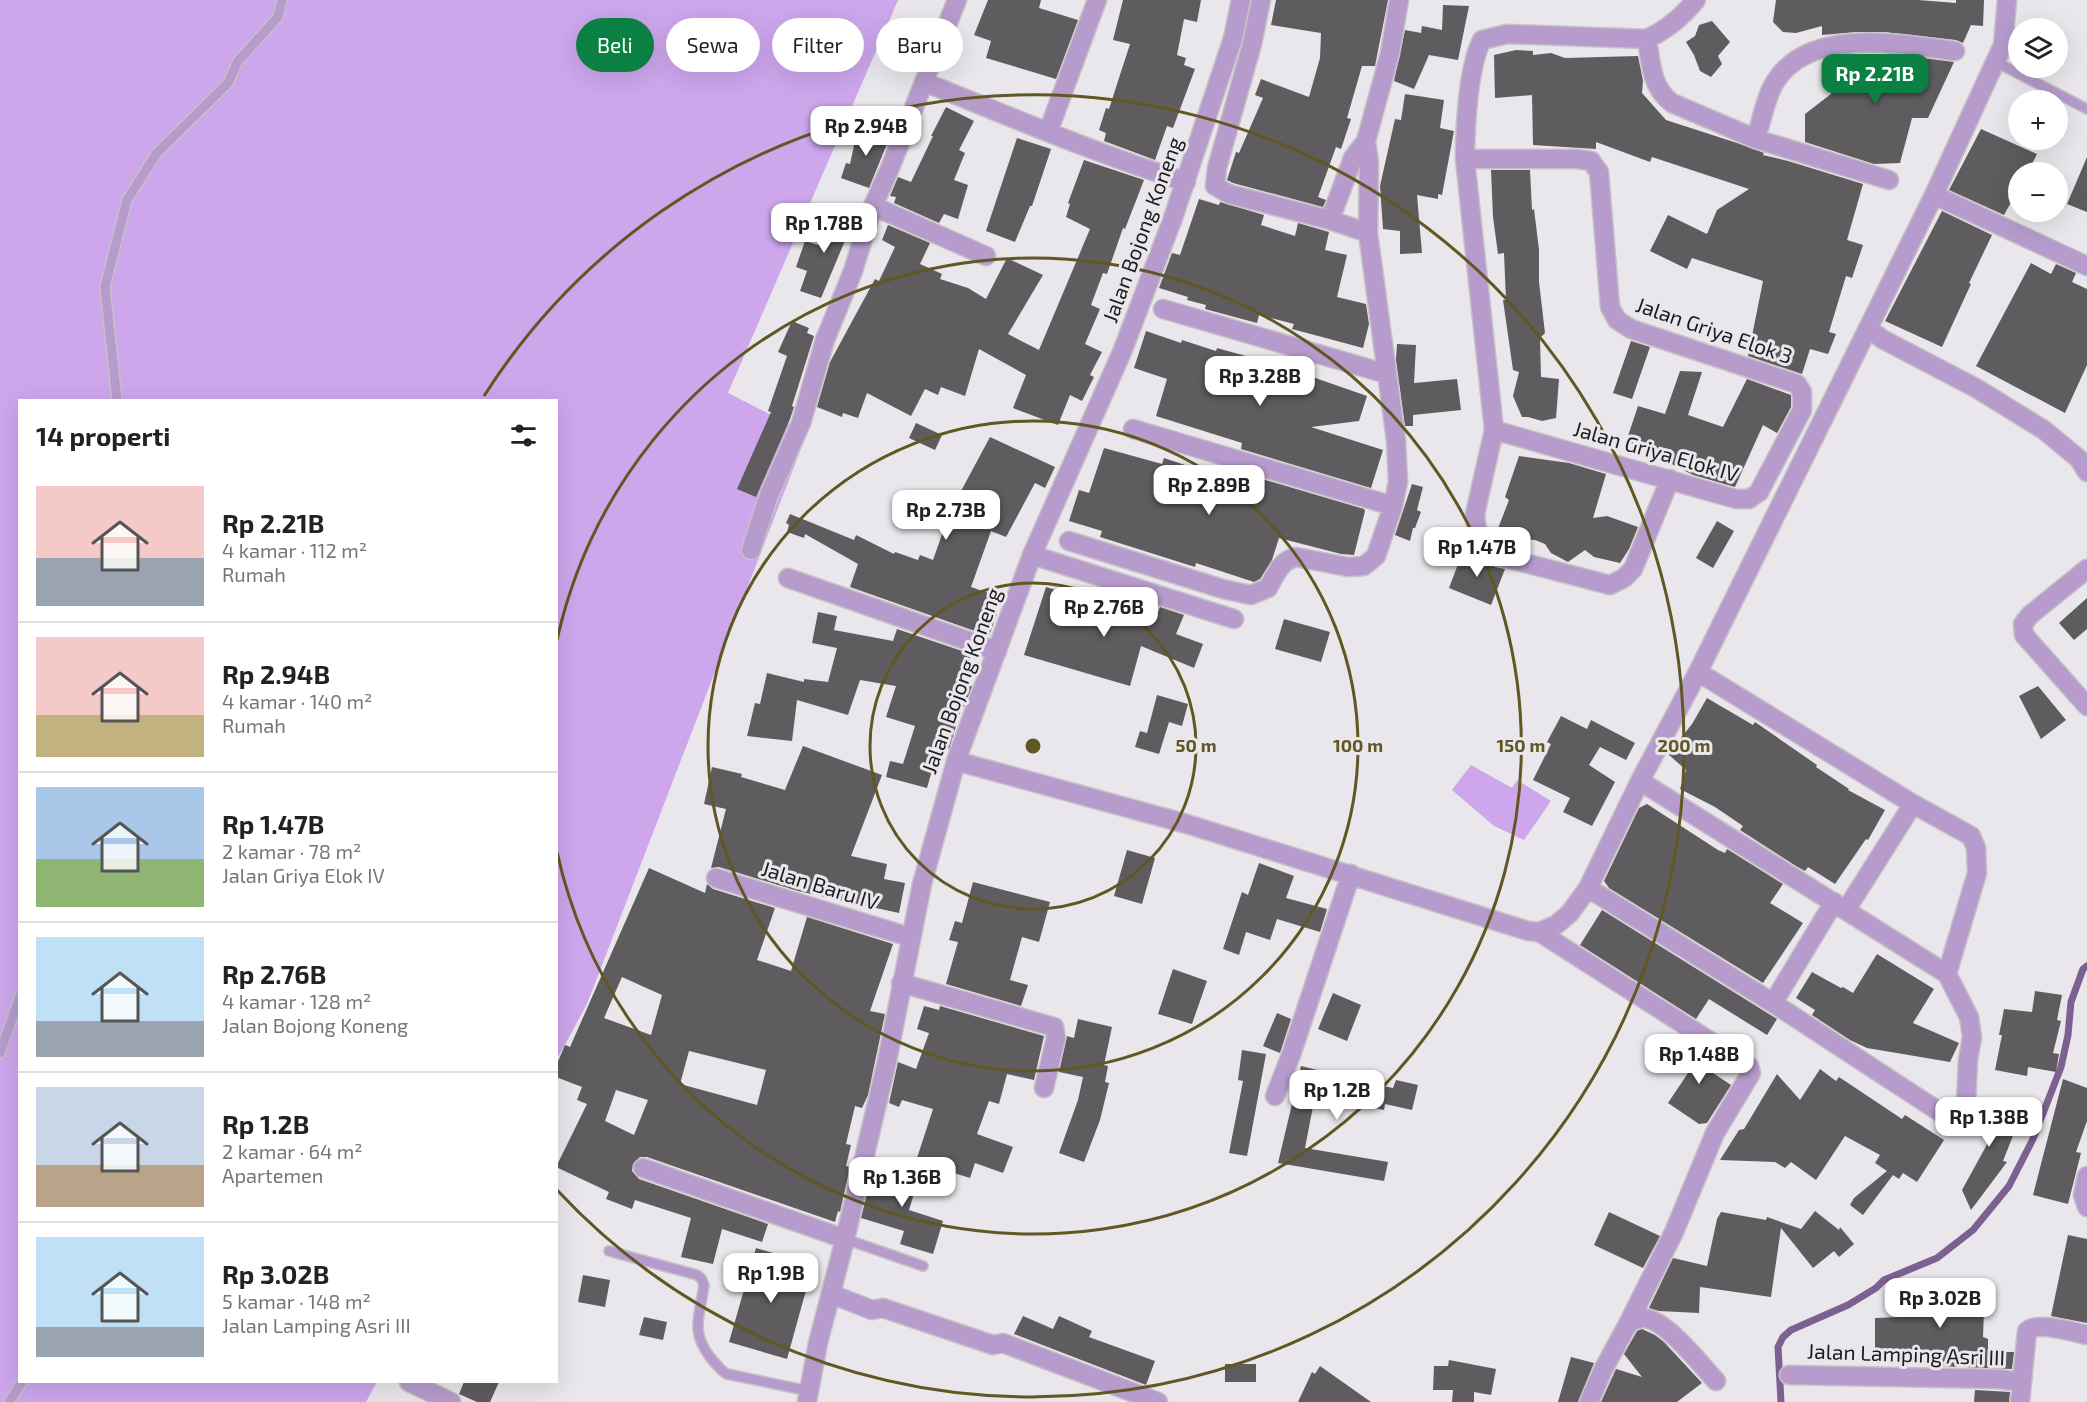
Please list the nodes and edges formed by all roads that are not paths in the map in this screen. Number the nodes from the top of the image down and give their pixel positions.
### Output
1 (282, 0) edge
2 (957, 0) edge
3 (1097, 0) edge
4 (1241, 0) edge
5 (1261, 0) edge
6 (1399, 0) edge
7 (1696, 0) edge
8 (2007, 0) edge
9 (1647, 39) junction
10 (1955, 51) dead end
11 (1996, 62) junction
12 (924, 82) junction
13 (2087, 109) edge
14 (1048, 132) junction
15 (1755, 139) junction
16 (1366, 141) junction
17 (1465, 159) junction
18 (1889, 180) dead end
19 (1186, 182) junction
20 (1934, 195) junction
21 (873, 206) junction
22 (1330, 220) junction
23 (1368, 233) junction
24 (986, 256) dead end
25 (2087, 266) edge
26 (1163, 309) dead end
27 (1868, 328) junction
28 (1387, 374) junction
29 (1797, 384) joint
30 (117, 399) edge
31 (1133, 429) dead end
32 (1494, 430) junction
33 (2087, 472) edge
34 (1670, 479) junction
35 (1393, 506) junction
36 (1069, 541) dead end
37 (752, 550) dead end
38 (1032, 555) junction
39 (2087, 569) edge
40 (788, 578) dead end
41 (1234, 619) dead end
42 (997, 651) junction
43 (1698, 672) junction
44 (2087, 706) edge
45 (956, 761) junction
46 (1640, 781) junction
47 (1913, 804) junction
48 (1351, 874) junction
49 (716, 878) dead end
50 (1588, 888) junction
51 (1840, 906) junction
52 (1539, 932) junction
53 (910, 937) junction
54 (1947, 974) junction
55 (901, 983) junction
56 (18, 1002) edge
57 (1773, 1003) junction
58 (0, 1053) edge
59 (1044, 1089) dead end
60 (1275, 1096) dead end
61 (643, 1168) dead end
62 (2087, 1176) edge
63 (2087, 1207) edge
64 (845, 1239) junction
65 (609, 1251) dead end
66 (923, 1266) dead end
67 (831, 1294) junction
68 (1629, 1322) junction
69 (2087, 1335) edge
70 (1789, 1375) dead end
71 (1716, 1381) dead end
72 (2022, 1382) junction
73 (21, 1383) edge
74 (411, 1383) edge
75 (808, 1396) edge
76 (9, 1402) edge
77 (451, 1402) edge
78 (1158, 1402) edge
79 (1589, 1402) edge
80 (2020, 1402) edge

1 - 30 lane
2 - 12 street
3 - 14 street
4 - 19 street, Jalan Bojong Koneng
5 - 22 street
6 - 16 street
7 - 9 street
8 - 11 street
9 - 15 street
9 - 17 street
10 - 15 street
11 - 13 lane
11 - 20 street
12 - 14 street
12 - 21 street
14 - 19 street
15 - 18 street
16 - 22 street
16 - 23 street
17 - 29 street, Jalan Griya Elok 3
17 - 32 street
19 - 38 street, Jalan Bojong Koneng
20 - 25 street
20 - 27 street
21 - 24 street
21 - 37 street
22 - 23 street
23 - 28 street
26 - 28 street
27 - 33 street
27 - 43 street
28 - 35 street
29 - 34 street, Jalan Griya Elok IV
31 - 35 street
32 - 34 street, Jalan Griya Elok IV
32 - 34 street
35 - 36 street
38 - 41 street
38 - 42 street, Jalan Bojong Koneng
39 - 44 street
40 - 42 street
42 - 45 street, Jalan Bojong Koneng
43 - 46 street
43 - 47 street
45 - 48 street
45 - 53 street, Jalan Bojong Koneng
46 - 50 street
46 - 51 street
47 - 51 street
47 - 54 street
48 - 52 street
48 - 60 street
49 - 53 street, Jalan Baru IV
50 - 52 street
50 - 57 street
51 - 54 street
51 - 57 street
52 - 68 street
53 - 55 street, Jalan Bojong Koneng
54 - 57 street
55 - 59 street
55 - 64 street, Jalan Bojong Koneng
56 - 58 lane
61 - 64 street
62 - 63 street
64 - 66 lane
64 - 67 street, Jalan Bojong Koneng
65 - 75 lane
67 - 75 street, Jalan Bojong Koneng
67 - 78 street
68 - 71 street
68 - 79 street
69 - 72 street
70 - 72 street, Jalan Lamping Asri III
72 - 80 street
73 - 76 lane
74 - 77 street

